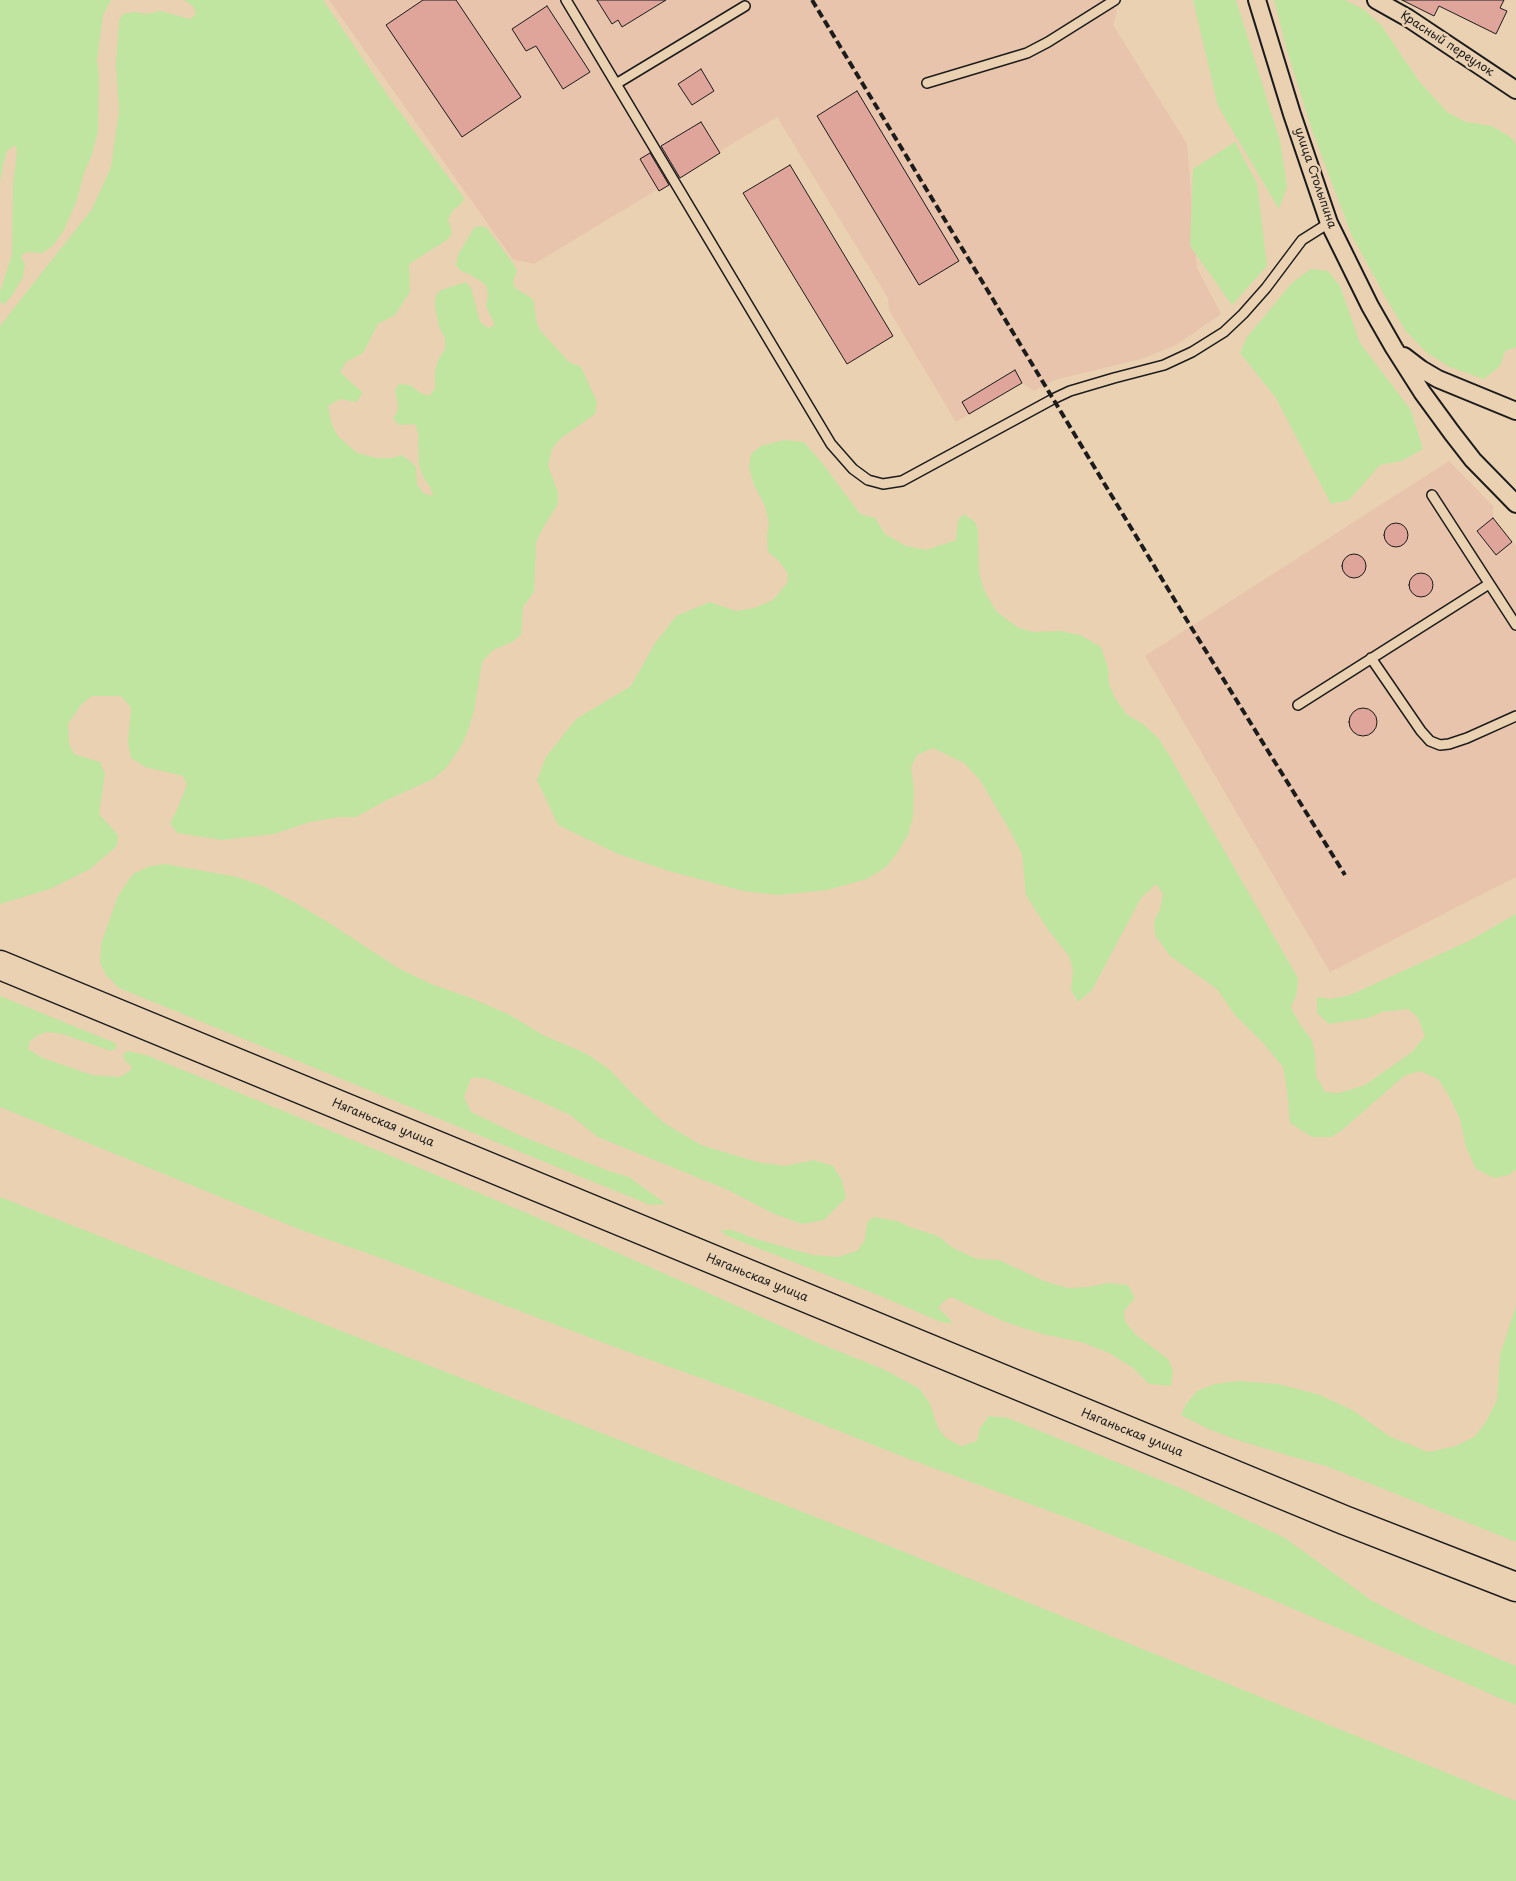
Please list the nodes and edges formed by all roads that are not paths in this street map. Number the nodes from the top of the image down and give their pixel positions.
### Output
1 (566, 0) edge
2 (1116, 0) edge
3 (1257, 0) edge
4 (1376, 0) edge
5 (746, 6) dead end
6 (928, 83) dead end
7 (616, 84) junction
8 (1516, 90) edge
9 (1329, 223) junction
10 (1394, 348) junction
11 (1516, 411) edge
12 (1432, 495) dead end
13 (1516, 504) edge
14 (1489, 584) junction
15 (1516, 626) edge
16 (1371, 658) junction
17 (1298, 705) dead end
18 (1516, 716) edge
19 (0, 965) edge
20 (1516, 1587) edge

1 - 7 lane
2 - 6 lane
3 - 9 street, улица Столыпина
4 - 8 street, Красный переулок
5 - 7 lane
7 - 9 lane
9 - 10 street, улица Столыпина
10 - 11 street, улица Столыпина
10 - 13 street, улица Столыпина
12 - 14 lane
14 - 15 lane
14 - 16 lane
16 - 17 lane
16 - 18 lane
19 - 20 highway, Няганьская улица

